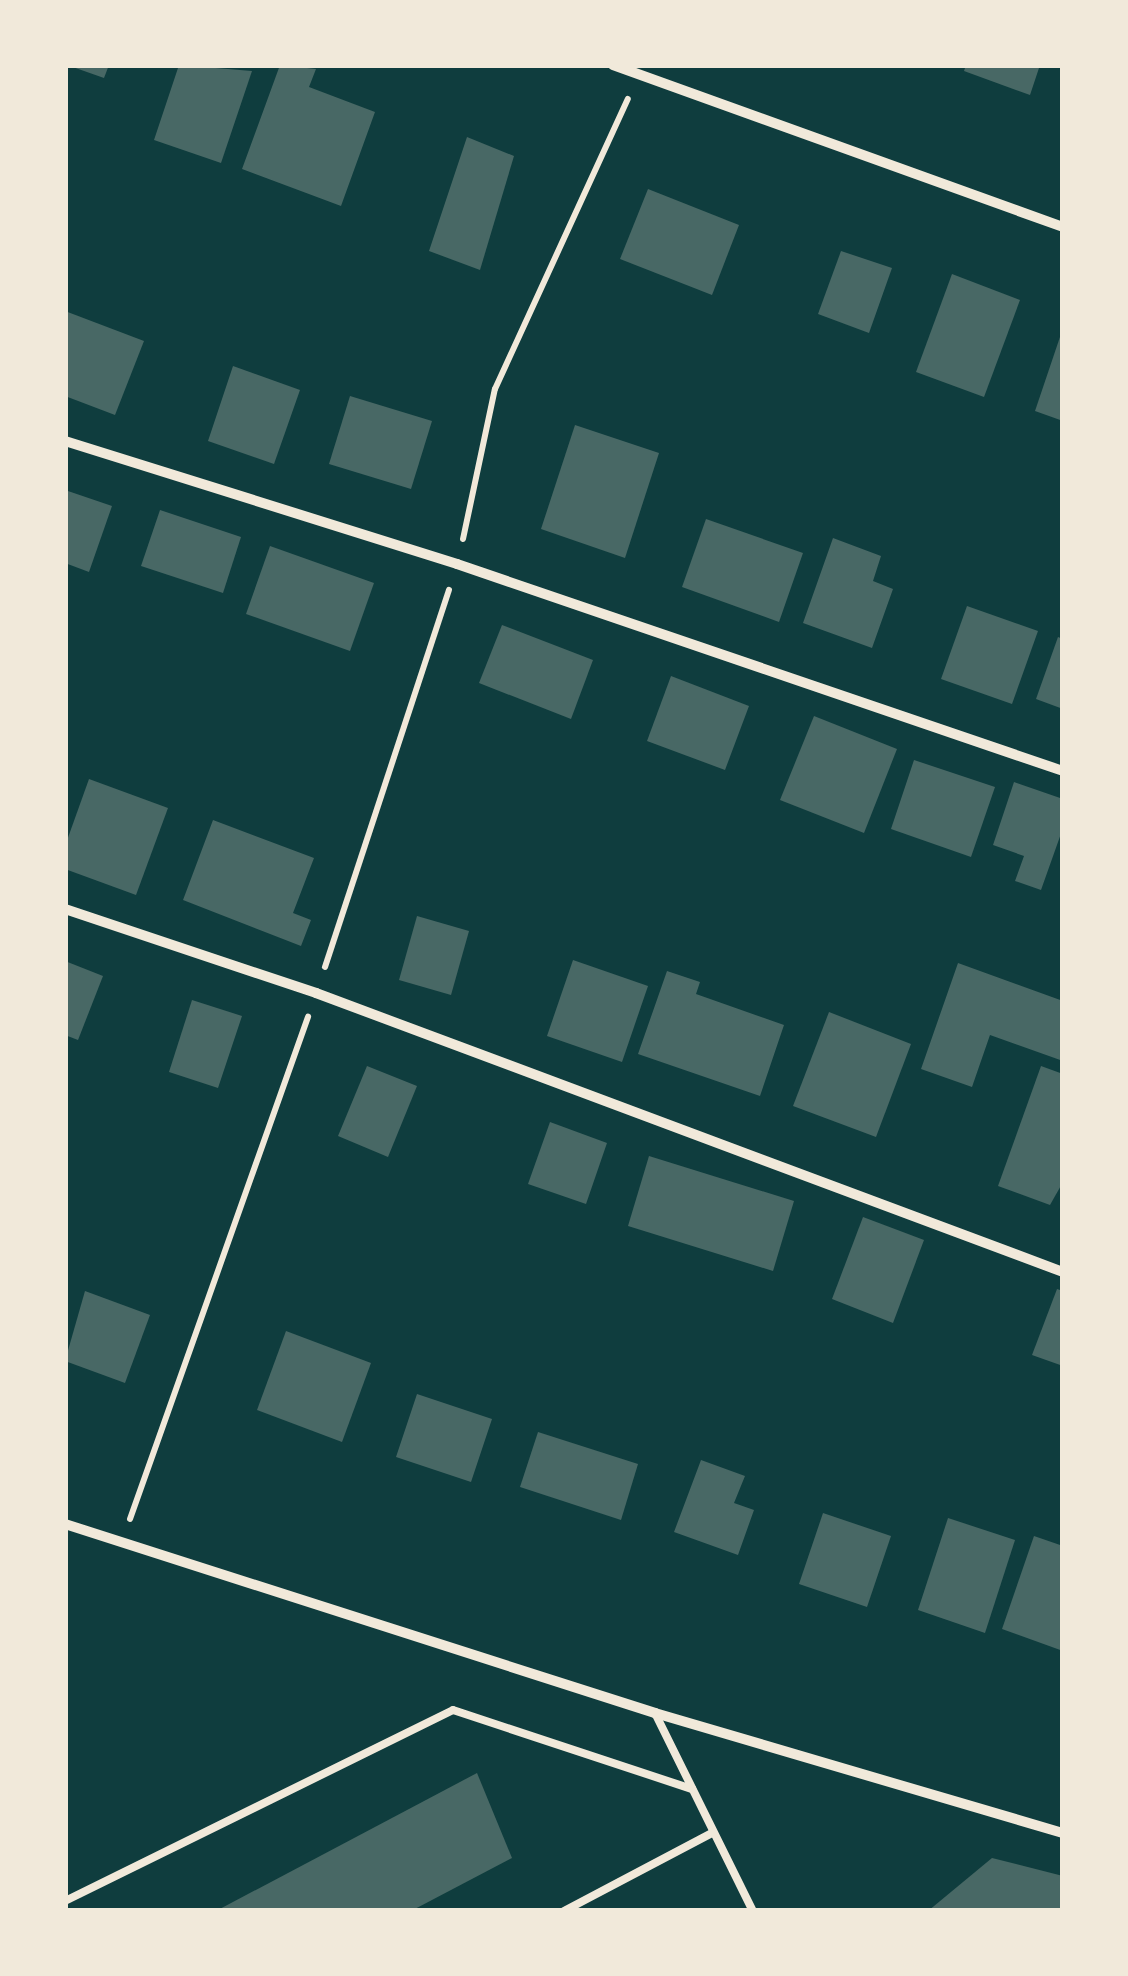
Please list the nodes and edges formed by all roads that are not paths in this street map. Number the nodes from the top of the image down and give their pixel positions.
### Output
1 (613, 65) edge
2 (1063, 227) edge
3 (65, 441) edge
4 (1063, 772) edge
5 (65, 909) edge
6 (1063, 1272) edge
7 (65, 1524) edge
8 (656, 1713) junction
9 (692, 1789) junction
10 (1063, 1832) edge
11 (712, 1833) junction
12 (65, 1901) edge
13 (564, 1911) edge
14 (753, 1911) edge

1 - 2 street
3 - 4 street
5 - 6 street
7 - 8 street
8 - 9 lane
8 - 10 street
9 - 11 lane
9 - 12 lane
11 - 13 lane
11 - 14 lane

